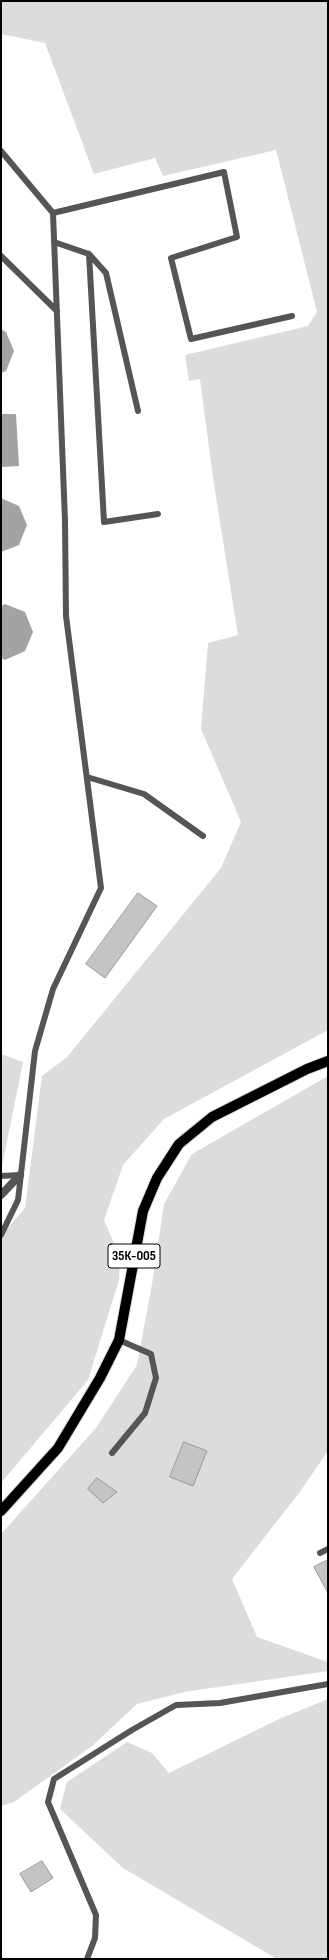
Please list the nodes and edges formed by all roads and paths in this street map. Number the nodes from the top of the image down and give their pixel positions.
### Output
1 (1, 151) edge
2 (53, 213) junction
3 (54, 242) junction
4 (89, 254) junction
5 (1, 256) edge
6 (57, 311) junction
7 (292, 316) dead end
8 (138, 411) dead end
9 (158, 514) dead end
10 (87, 777) junction
11 (203, 836) dead end
12 (328, 1061) edge
13 (20, 1175) junction
14 (1, 1176) edge
15 (1, 1195) edge
16 (1, 1235) edge
17 (118, 1340) junction
18 (112, 1453) dead end
19 (1, 1511) edge
20 (328, 1549) edge
21 (320, 1553) dead end
22 (328, 1684) edge
23 (87, 1959) edge

1 - 2 lane
2 - 3 lane
2 - 7 lane
3 - 4 lane
3 - 6 lane
4 - 8 lane
4 - 9 lane
5 - 6 lane
6 - 10 lane
10 - 11 lane
10 - 13 lane
12 - 17 main road, 35К-005
13 - 14 lane
13 - 15 street
13 - 16 lane
17 - 18 lane
17 - 19 main road, 35К-005
20 - 21 lane
22 - 23 lane

